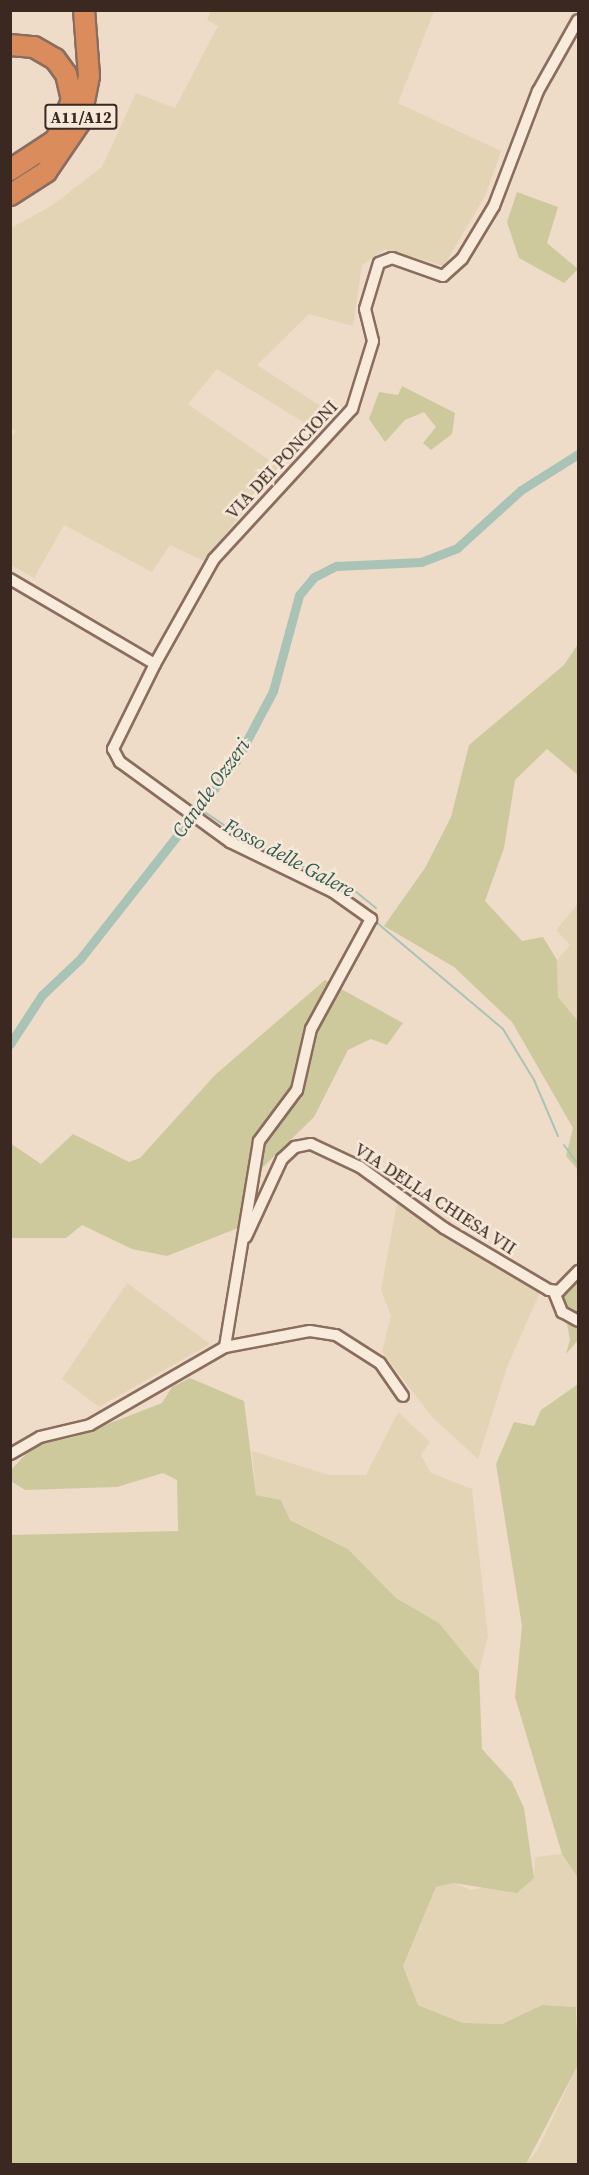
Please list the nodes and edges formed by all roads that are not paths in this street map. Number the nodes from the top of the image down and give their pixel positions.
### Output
1 (84, 10) edge
2 (579, 20) edge
3 (10, 45) edge
4 (10, 170) edge
5 (10, 195) edge
6 (10, 579) edge
7 (155, 664) junction
8 (246, 1237) junction
9 (579, 1271) edge
10 (554, 1292) junction
11 (579, 1321) edge
12 (225, 1347) junction
13 (403, 1396) dead end
14 (10, 1454) edge

1 - 5 highway, A11/A12
2 - 7 street, VIA DEI PONCIONI
3 - 4 highway
6 - 7 street
7 - 8 street
8 - 10 street, VIA DELLA CHIESA VII
8 - 12 street
9 - 10 street
10 - 11 street
12 - 13 street
12 - 14 street

